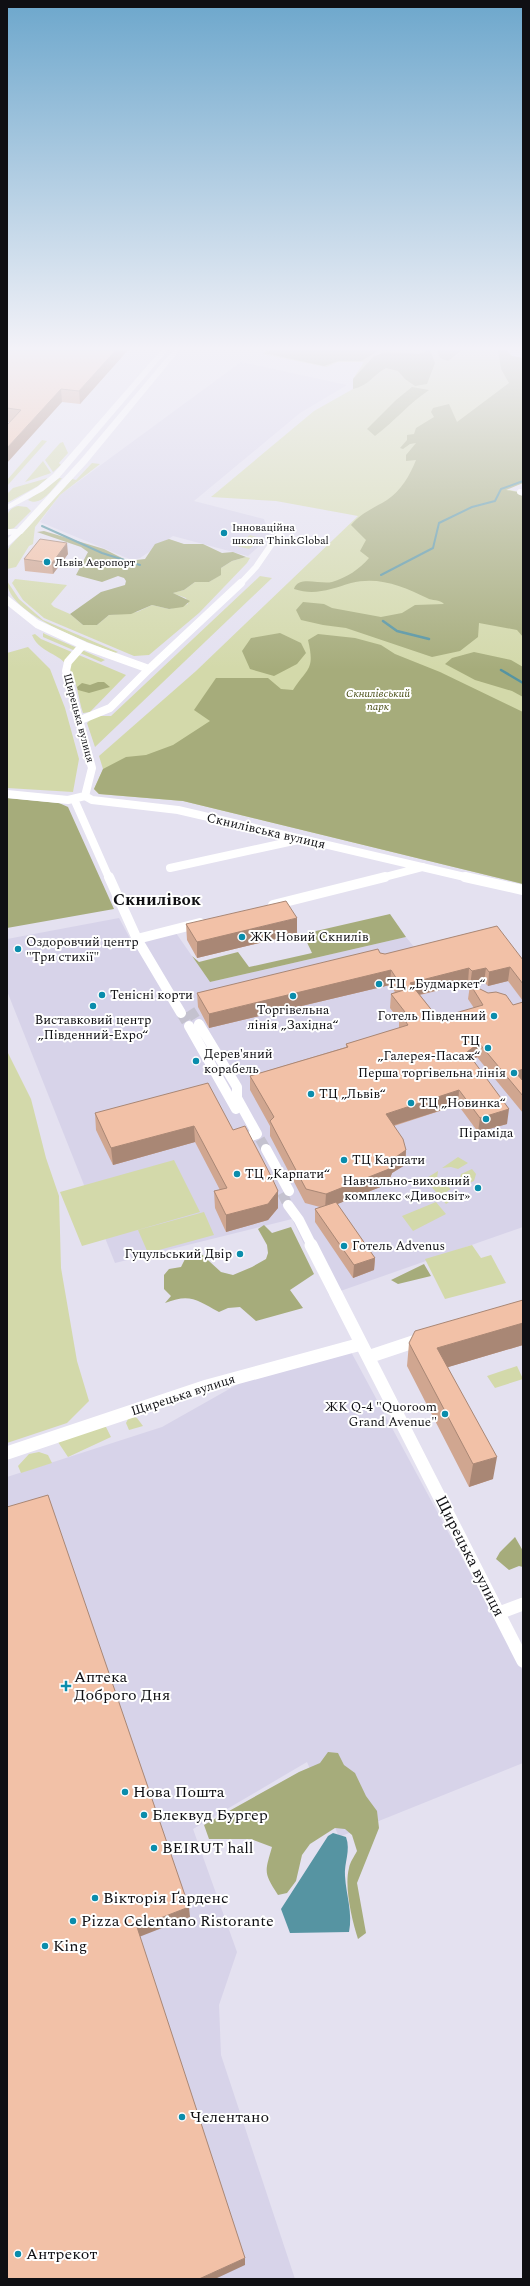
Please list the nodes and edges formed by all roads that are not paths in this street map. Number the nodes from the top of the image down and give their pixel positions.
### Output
1 (73, 457) edge
2 (86, 457) edge
3 (21, 500) junction
4 (45, 503) junction
5 (7, 508) edge
6 (7, 532) edge
7 (19, 532) junction
8 (280, 532) dead end
9 (7, 543) edge
10 (7, 600) edge
11 (84, 645) junction
12 (149, 669) junction
13 (78, 721) junction
14 (7, 794) edge
15 (85, 796) junction
16 (74, 799) junction
17 (300, 840) junction
18 (425, 866) junction
19 (170, 868) dead end
20 (523, 890) edge
21 (266, 906) edge
22 (213, 920) edge
23 (137, 939) junction
24 (183, 1010) tunnel mouth
25 (194, 1025) tunnel mouth
26 (255, 1137) tunnel mouth
27 (263, 1150) tunnel mouth
28 (285, 1192) tunnel mouth
29 (293, 1208) tunnel mouth
30 (435, 1335) edge
31 (361, 1344) junction
32 (368, 1357) junction
33 (7, 1453) edge
34 (523, 1604) edge
35 (499, 1613) junction
36 (523, 1661) edge

1 - 3 street
2 - 4 street
3 - 4 street
3 - 5 street
4 - 7 street
6 - 7 street
7 - 9 street
8 - 12 street
10 - 11 street
11 - 12 street
11 - 13 street, Щирецька вулиця
12 - 13 street
13 - 15 street, Щирецька вулиця
14 - 16 street
15 - 16 street
15 - 17 street, Скнилівська вулиця
16 - 23 street
17 - 18 street, Скнилівська вулиця
17 - 19 street
18 - 20 street, Скнилівська вулиця
18 - 21 street
22 - 23 street
23 - 24 street
25 - 26 street
27 - 28 street
29 - 31 street, Щирецька вулиця
30 - 32 street
31 - 32 street, Щирецька вулиця
31 - 33 street, Щирецька вулиця
32 - 35 street, Щирецька вулиця
34 - 35 street
35 - 36 street, Щирецька вулиця

